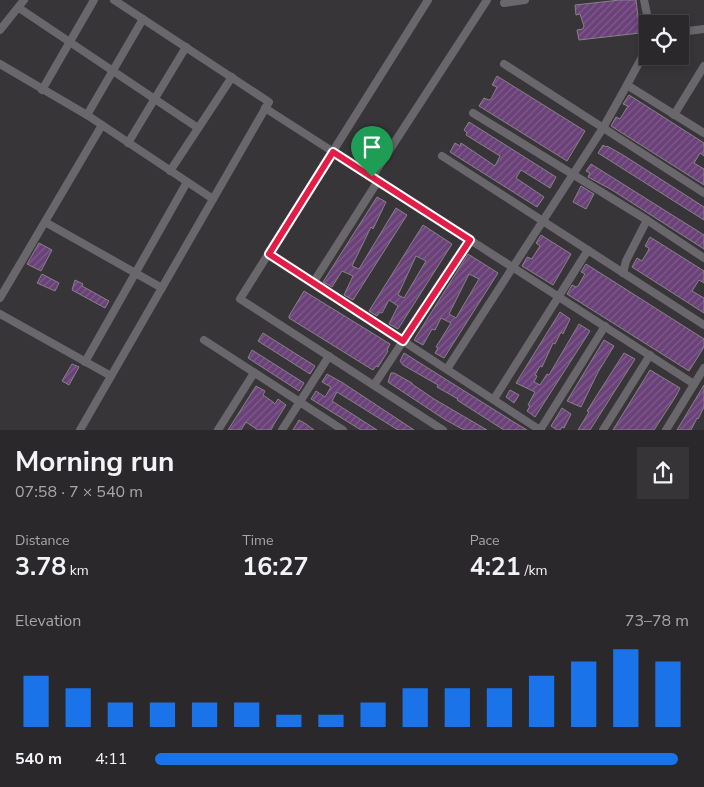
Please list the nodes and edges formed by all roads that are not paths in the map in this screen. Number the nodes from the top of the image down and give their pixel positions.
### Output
1 (24, 0) edge
2 (94, 0) edge
3 (114, 0) edge
4 (428, 0) edge
5 (488, 0) edge
6 (525, 0) edge
7 (644, 0) edge
8 (504, 3) dead end
9 (19, 8) junction
10 (647, 15) edge
11 (143, 19) junction
12 (704, 29) edge
13 (0, 30) edge
14 (689, 31) edge
15 (70, 42) junction
16 (186, 47) junction
17 (639, 62) edge
18 (0, 64) edge
19 (504, 64) dead end
20 (704, 66) edge
21 (113, 71) junction
22 (232, 77) junction
23 (626, 85) junction
24 (42, 90) junction
25 (155, 99) junction
26 (265, 108) junction
27 (473, 112) dead end
28 (674, 115) junction
29 (87, 116) junction
30 (102, 125) junction
31 (198, 128) junction
32 (603, 128) junction
33 (704, 133) edge
34 (128, 143) junction
35 (333, 152) junction
36 (442, 156) dead end
37 (170, 171) junction
38 (574, 174) junction
39 (375, 179) junction
40 (187, 182) junction
41 (704, 193) edge
42 (213, 199) junction
43 (647, 220) junction
44 (45, 222) junction
45 (544, 222) junction
46 (470, 240) junction
47 (588, 250) junction
48 (269, 254) junction
49 (704, 258) edge
50 (513, 267) junction
51 (135, 273) junction
52 (623, 273) junction
53 (313, 283) junction
54 (162, 288) junction
55 (558, 296) junction
56 (0, 298) edge
57 (0, 314) edge
58 (704, 325) edge
59 (604, 326) junction
60 (204, 340) dead end
61 (403, 341) junction
62 (650, 355) junction
63 (329, 356) junction
64 (85, 362) junction
65 (704, 368) edge
66 (447, 369) junction
67 (254, 373) junction
68 (111, 376) junction
69 (694, 384) junction
70 (374, 385) junction
71 (494, 400) junction
72 (300, 402) junction
73 (540, 429) edge
74 (80, 430) edge
75 (218, 430) edge
76 (282, 430) edge
77 (343, 430) edge
78 (443, 430) edge
79 (603, 430) edge
80 (666, 430) edge

1 - 9 street
2 - 15 street
3 - 11 street
4 - 35 street
5 - 39 street
6 - 8 street
7 - 10 street
9 - 13 street
9 - 15 street
11 - 16 street
11 - 21 street
12 - 14 street
15 - 21 street
15 - 24 street
16 - 22 street
16 - 25 street
17 - 23 street
18 - 24 street
19 - 32 street
20 - 28 street
21 - 25 street
21 - 29 street
22 - 26 street
22 - 31 street
23 - 28 street
23 - 32 street
24 - 29 street
25 - 31 street
25 - 34 street
26 - 35 street
26 - 42 street
27 - 38 street
28 - 33 street
29 - 30 street
30 - 34 street
30 - 44 street
31 - 37 street
32 - 38 street
32 - 41 street
34 - 37 street
35 - 39 street
35 - 48 street
36 - 45 street
37 - 40 street
38 - 43 street
38 - 45 street
39 - 46 street
39 - 53 street
40 - 42 street
40 - 51 street
42 - 54 street
43 - 49 street
43 - 52 street
44 - 51 street
44 - 56 street
45 - 47 street
45 - 50 street
46 - 50 street
46 - 61 street
47 - 52 street
47 - 55 street
48 - 53 street
48 - 63 street
50 - 55 street
50 - 66 street
51 - 54 street
51 - 64 street
52 - 58 street
53 - 61 street
54 - 68 street
55 - 59 street
55 - 71 street
57 - 64 street
59 - 62 street
59 - 73 street
60 - 67 street
61 - 66 street
61 - 70 street
62 - 69 street
62 - 79 street
63 - 70 street
63 - 72 street
64 - 68 street
65 - 69 street
66 - 71 street
67 - 72 street
67 - 75 street
68 - 74 street
69 - 80 street
70 - 78 street
71 - 73 street
72 - 76 street
72 - 77 street

